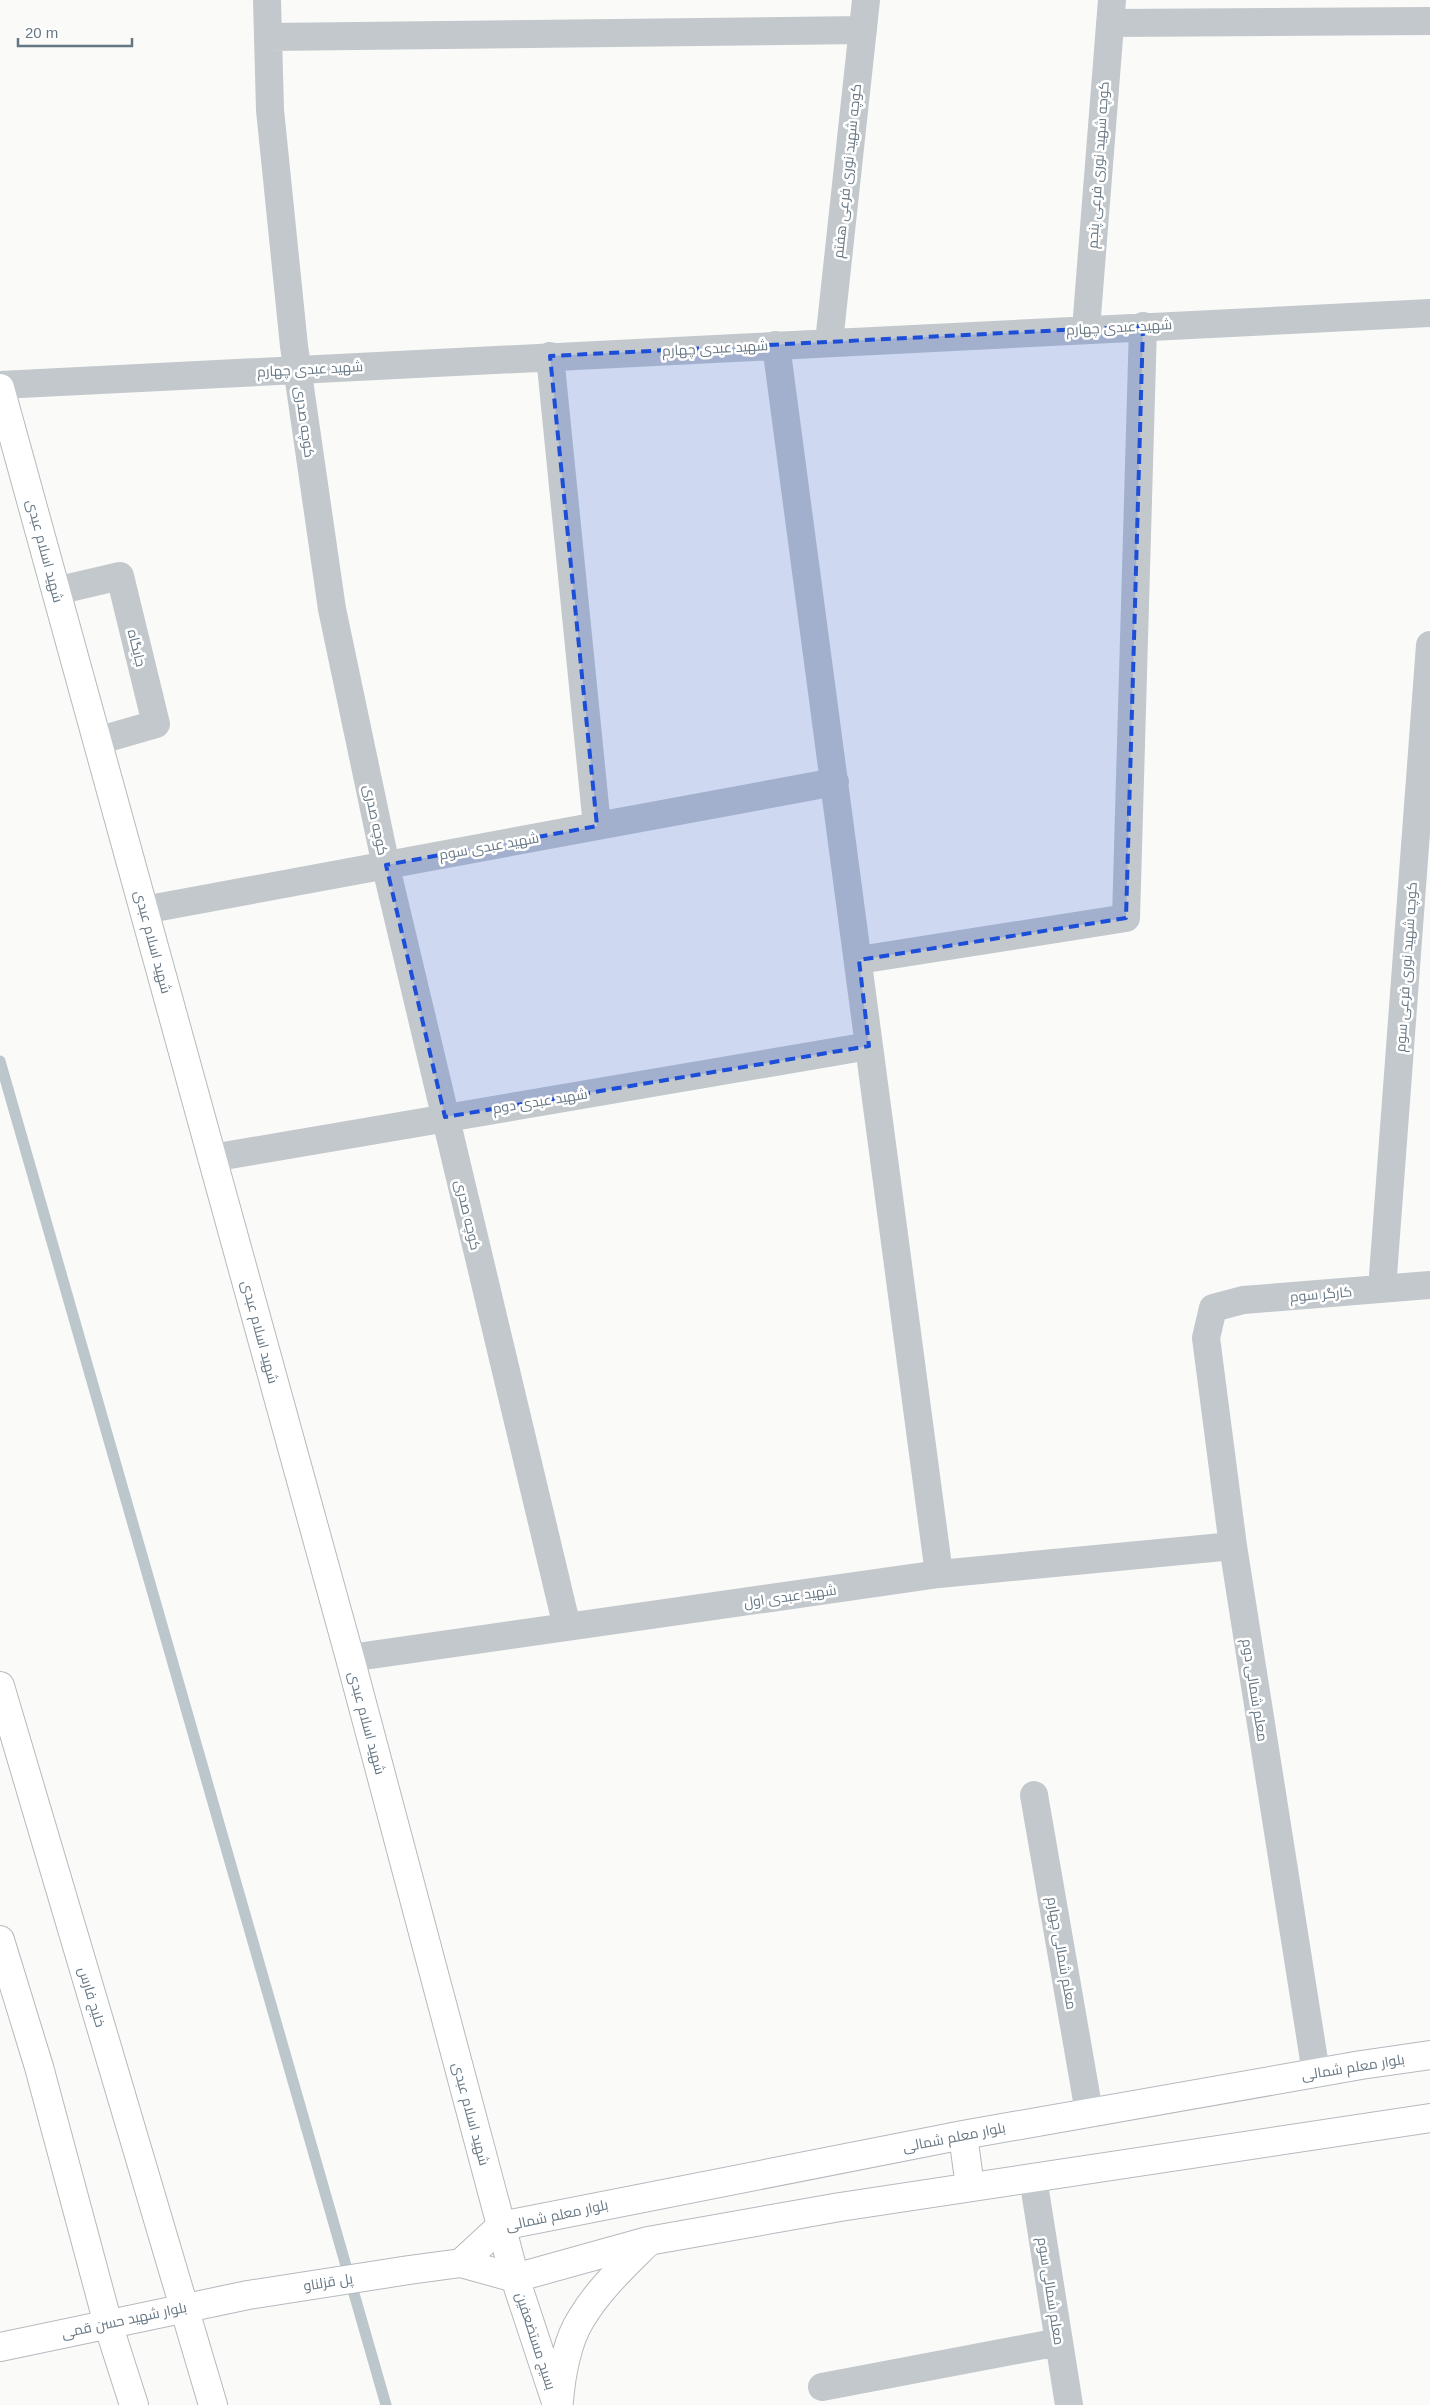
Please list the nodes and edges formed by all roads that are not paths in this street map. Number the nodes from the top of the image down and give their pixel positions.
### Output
1 (267, 0) edge
2 (866, 0) edge
3 (1111, 11) edge
4 (1430, 21) edge
5 (863, 30) junction
6 (268, 37) junction
7 (1430, 313) edge
8 (1143, 326) junction
9 (1086, 329) junction
10 (829, 342) junction
11 (776, 345) junction
12 (550, 356) junction
13 (297, 370) junction
14 (0, 387) edge
15 (56, 592) junction
16 (1430, 645) edge
17 (97, 740) junction
18 (835, 782) junction
19 (597, 826) junction
20 (386, 865) junction
21 (144, 910) junction
22 (858, 960) junction
23 (869, 1046) junction
24 (445, 1116) junction
25 (212, 1158) junction
26 (1430, 1285) edge
27 (1382, 1289) junction
28 (1213, 1308) joint
29 (1232, 1546) junction
30 (939, 1574) junction
31 (568, 1627) junction
32 (350, 1658) junction
33 (0, 1686) edge
34 (1034, 1795) dead end
35 (0, 1940) edge
36 (1430, 2055) edge
37 (1316, 2073) junction
38 (1089, 2112) junction
39 (1430, 2118) edge
40 (963, 2134) junction
41 (1033, 2178) junction
42 (970, 2187) junction
43 (501, 2226) junction
44 (648, 2241) junction
45 (461, 2263) junction
46 (515, 2278) junction
47 (248, 2295) joint
48 (184, 2308) junction
49 (108, 2324) junction
50 (1059, 2342) junction
51 (0, 2346) edge
52 (822, 2387) dead end
53 (134, 2405) edge
54 (213, 2405) edge
55 (558, 2405) edge
56 (1068, 2405) edge

1 - 6 street, کوچه صدری
2 - 5 street, کوچه شهید نوری فرعی هفتم
3 - 4 street
3 - 9 street, کوچه شهید نوری فرعی پنجم
5 - 6 street
5 - 10 street, کوچه شهید نوری فرعی هفتم
6 - 13 street, کوچه صدری
7 - 8 street, شهید عبدی چهارم
8 - 9 street, شهید عبدی چهارم
8 - 22 street
9 - 10 street, شهید عبدی چهارم
10 - 11 street, شهید عبدی چهارم
11 - 12 street, شهید عبدی چهارم
11 - 18 street
12 - 13 street, شهید عبدی چهارم
12 - 19 street
13 - 14 street, شهید عبدی چهارم
13 - 20 street, کوچه صدری
14 - 15 main road, شهید اسلام عبدی
15 - 17 main road, شهید اسلام عبدی
15 - 17 street, جایگاه
16 - 27 street, کوچه شهید نوری فرعی سوم
17 - 21 main road, شهید اسلام عبدی
18 - 19 street, شهید عبدی سوم
18 - 22 street
19 - 20 street, شهید عبدی سوم
20 - 21 street, شهید عبدی سوم
20 - 24 street, کوچه صدری
21 - 25 main road, شهید اسلام عبدی
22 - 23 street
23 - 24 street, شهید عبدی دوم
23 - 30 street
24 - 25 street, شهید عبدی دوم
24 - 31 street, کوچه صدری
25 - 32 main road, شهید اسلام عبدی
26 - 27 street, کارگر سوم
27 - 28 street, کارگر سوم
28 - 29 street, معلم شمالی دوم
29 - 30 street, شهید عبدی اول
29 - 37 street, معلم شمالی دوم
30 - 31 street, شهید عبدی اول
31 - 32 street, شهید عبدی اول
32 - 43 main road, شهید اسلام عبدی
33 - 48 main road, خلیج فارس
34 - 38 street, معلم شمالی چهارم
35 - 49 main road
36 - 37 main road, بلوار معلم شمالی
37 - 38 main road, بلوار معلم شمالی
38 - 40 main road, بلوار معلم شمالی
39 - 41 main road
40 - 42 main road
40 - 43 main road, بلوار معلم شمالی
41 - 42 main road
41 - 50 street, معلم شمالی سوم
42 - 44 main road
43 - 45 main road, بلوار معلم شمالی
43 - 46 main road, شهید اسلام عبدی
44 - 46 main road
44 - 55 main road
45 - 46 main road
45 - 47 main road, پل قزلناو
46 - 55 main road, بسیج مستضعفین
47 - 48 main road, بلوار شهید حسن قمی
48 - 49 main road, بلوار شهید حسن قمی
48 - 54 main road, خلیج فارس
49 - 51 main road, بلوار شهید حسن قمی
49 - 53 main road
50 - 52 street
50 - 56 street, معلم شمالی سوم

